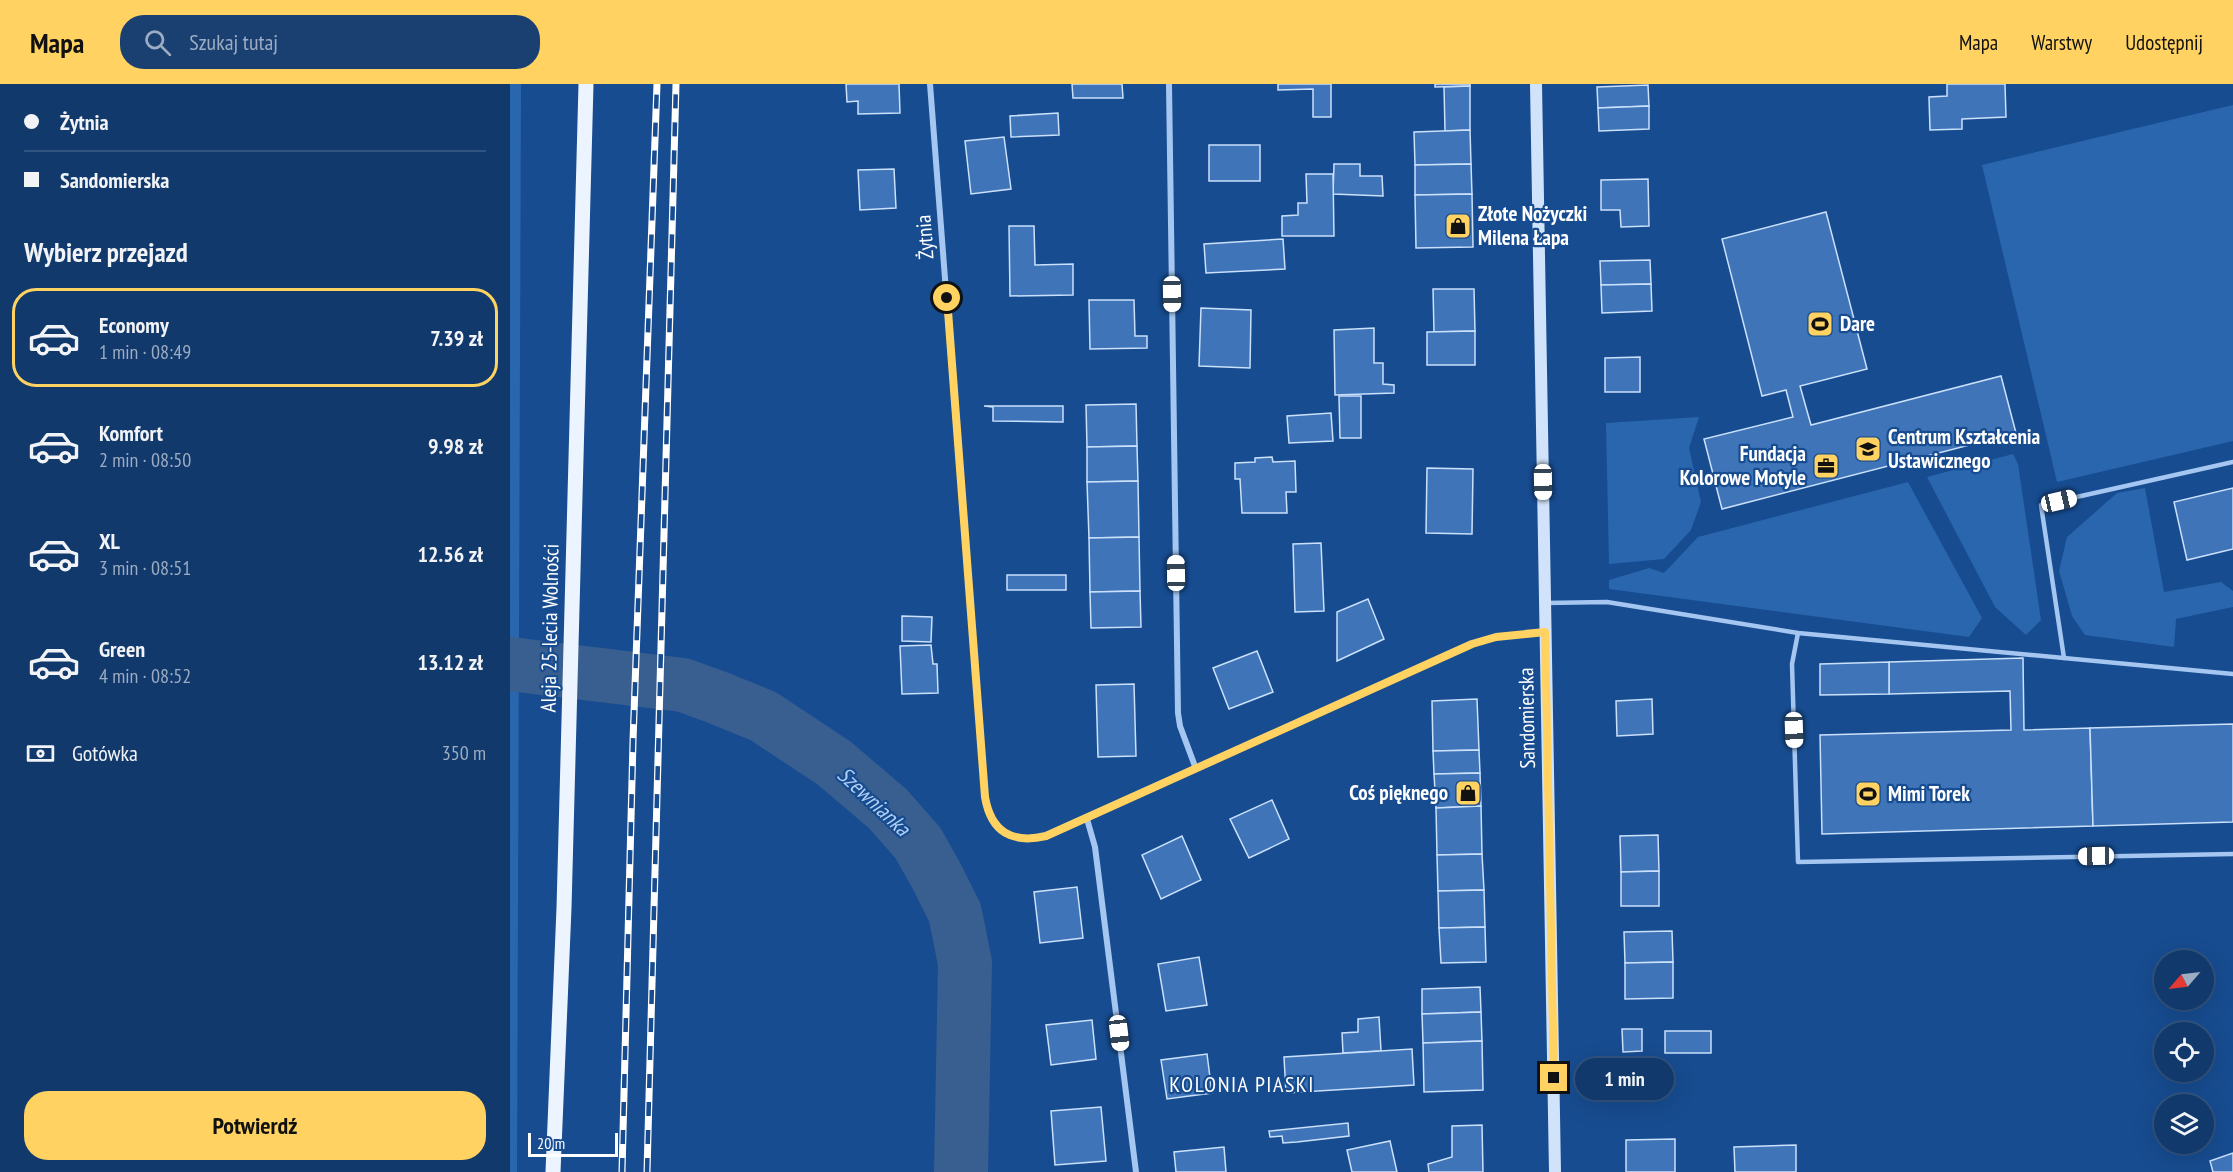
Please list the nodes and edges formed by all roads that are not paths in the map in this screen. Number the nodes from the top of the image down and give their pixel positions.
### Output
1 (586, 84) edge
2 (930, 84) edge
3 (1169, 84) edge
4 (1536, 84) edge
5 (2233, 462) edge
6 (1545, 603) junction
7 (1545, 632) junction
8 (1798, 633) junction
9 (2064, 658) junction
10 (2233, 674) edge
11 (1196, 769) junction
12 (1087, 819) junction
13 (2233, 854) edge
14 (553, 1172) edge
15 (1136, 1172) edge
16 (1555, 1172) edge

1 - 14 main road, Aleja 25-lecia Wolności
2 - 12 street, Żytnia
3 - 11 street
4 - 6 street, Sandomierska
5 - 9 lane
6 - 7 street, Sandomierska
6 - 8 lane
7 - 11 street, Żytnia
7 - 16 street, Sandomierska
8 - 9 lane
8 - 13 lane
9 - 10 lane
11 - 12 street, Żytnia
12 - 15 street

